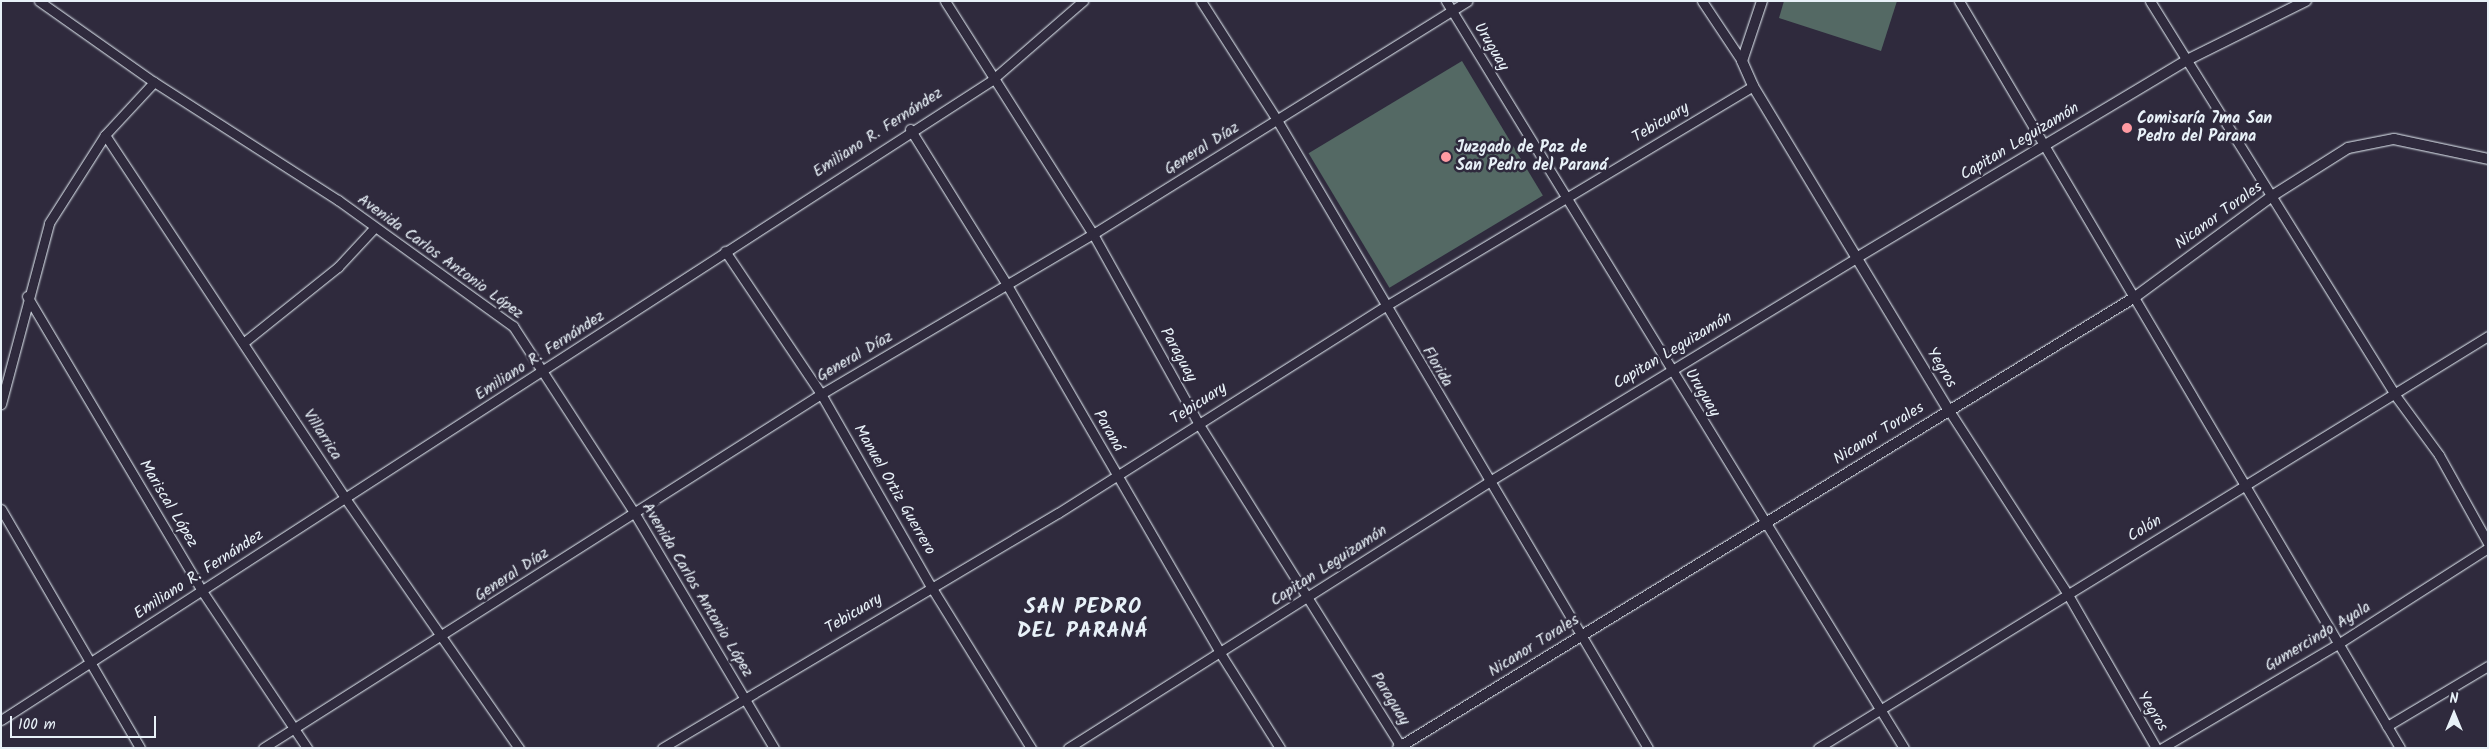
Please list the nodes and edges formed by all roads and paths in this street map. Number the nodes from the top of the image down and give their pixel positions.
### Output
1 (39, 1) edge
2 (945, 1) edge
3 (1084, 1) edge
4 (1201, 1) edge
5 (1446, 1) edge
6 (1468, 1) edge
7 (1702, 1) edge
8 (1762, 1) edge
9 (1959, 1) edge
10 (2150, 1) edge
11 (2306, 1) edge
12 (1452, 11) junction
13 (2187, 60) junction
14 (1742, 61) junction
15 (992, 80) junction
16 (154, 82) junction
17 (1752, 86) junction
18 (1277, 120) junction
19 (910, 129) junction
20 (105, 134) junction
21 (2045, 144) junction
22 (2488, 159) edge
23 (2272, 196) junction
24 (1564, 198) junction
25 (375, 227) junction
26 (1093, 234) junction
27 (725, 251) junction
28 (1858, 257) junction
29 (1007, 285) junction
30 (27, 296) junction
31 (2135, 297) junction
32 (1384, 307) junction
33 (2488, 336) edge
34 (243, 343) junction
35 (1670, 369) junction
36 (544, 372) junction
37 (822, 394) junction
38 (2395, 395) junction
39 (1, 404) edge
40 (1948, 409) junction
41 (1198, 422) junction
42 (1116, 477) junction
43 (1488, 482) junction
44 (2248, 484) junction
45 (345, 498) junction
46 (1, 509) edge
47 (635, 514) junction
48 (1764, 523) junction
49 (2488, 543) edge
50 (2488, 548) edge
51 (930, 585) junction
52 (202, 591) junction
53 (2067, 593) junction
54 (1309, 597) junction
55 (1580, 636) junction
56 (441, 638) junction
57 (2341, 642) junction
58 (1220, 653) junction
59 (88, 664) junction
60 (2488, 666) edge
61 (744, 698) junction
62 (1880, 709) junction
63 (1, 720) edge
64 (2388, 726) junction
65 (294, 728) junction
66 (1400, 747) edge
67 (140, 748) edge
68 (263, 748) edge
69 (307, 748) edge
70 (519, 748) edge
71 (662, 748) edge
72 (774, 748) edge
73 (1030, 748) edge
74 (1068, 748) edge
75 (1280, 748) edge
76 (1648, 748) edge
77 (1818, 748) edge
78 (1904, 748) edge
79 (2156, 748) edge
80 (2162, 748) edge
81 (2400, 748) edge

1 - 16 street, Avenida Carlos Antonio López
2 - 15 street, Paraguay
3 - 15 street, Emiliano R. Fernández
4 - 18 street, Florida
5 - 12 street, Uruguay
6 - 12 street, General Díaz
7 - 14 street, Yegros
8 - 14 street
9 - 21 street
10 - 13 street
11 - 13 street, Capitan Leguizamón
12 - 18 street, General Díaz
12 - 24 street, Uruguay
13 - 21 street, Capitan Leguizamón
13 - 23 street
14 - 17 street, Yegros
15 - 19 street, Emiliano R. Fernández
15 - 26 street, Paraguay
16 - 20 street
16 - 25 street, Avenida Carlos Antonio López
17 - 24 street, Tebicuary
17 - 28 street, Yegros
18 - 26 street, General Díaz
18 - 32 street, Florida
19 - 27 street, Emiliano R. Fernández
19 - 29 street, Paraná
20 - 30 street
20 - 34 street, Villarrica
21 - 28 street, Capitan Leguizamón
21 - 31 street
22 - 23 street, Nicanor Torales
23 - 31 street, Nicanor Torales
23 - 38 street
24 - 32 street, Tebicuary
24 - 35 street, Uruguay
25 - 34 street
25 - 36 street, Avenida Carlos Antonio López
26 - 29 street, General Díaz
26 - 41 street, Paraguay
27 - 36 street, Emiliano R. Fernández
27 - 37 street, Manuel Ortiz Guerrero
28 - 35 street, Capitan Leguizamón
28 - 40 street, Yegros
29 - 37 street, General Díaz
29 - 42 street, Paraná
30 - 39 street
30 - 52 street, Mariscal López
31 - 40 street, Nicanor Torales
31 - 44 street
32 - 41 street, Tebicuary
32 - 43 street, Florida
33 - 38 street, Colón
34 - 45 street, Villarrica
35 - 43 street, Capitan Leguizamón
35 - 48 street, Uruguay
36 - 45 street, Emiliano R. Fernández
36 - 47 street, Avenida Carlos Antonio López
37 - 47 street, General Díaz
37 - 51 street, Manuel Ortiz Guerrero
38 - 44 street, Colón
38 - 49 street
40 - 48 street, Nicanor Torales
40 - 53 street, Yegros
41 - 42 street, Tebicuary
41 - 54 street, Paraguay
42 - 51 street, Tebicuary
42 - 58 street, Paraná
43 - 54 street, Capitan Leguizamón
43 - 55 street, Florida
44 - 53 street, Colón
44 - 57 street
45 - 52 street, Emiliano R. Fernández
45 - 56 street, Villarrica
46 - 59 street
47 - 56 street, General Díaz
47 - 61 street, Avenida Carlos Antonio López
48 - 55 street, Nicanor Torales
48 - 62 street, Uruguay
50 - 57 street, Gumercindo Ayala
51 - 61 street, Tebicuary
51 - 73 street, Manuel Ortiz Guerrero
52 - 59 street, Emiliano R. Fernández
52 - 65 street, Mariscal López
53 - 62 street, Colón
53 - 79 street, Yegros
54 - 58 street, Capitan Leguizamón
54 - 66 street, Paraguay
55 - 66 street, Nicanor Torales
55 - 76 street, Florida
56 - 65 street, General Díaz
56 - 70 street, Villarrica
57 - 64 street
57 - 80 street, Gumercindo Ayala
58 - 74 street, Capitan Leguizamón
58 - 75 street, Paraná
59 - 63 street, Emiliano R. Fernández
59 - 67 street
60 - 64 street
61 - 71 street, Tebicuary
61 - 72 street, Avenida Carlos Antonio López
62 - 77 street, Colón
62 - 78 street, Uruguay
64 - 81 street
65 - 68 street, General Díaz
65 - 69 street, Mariscal López

